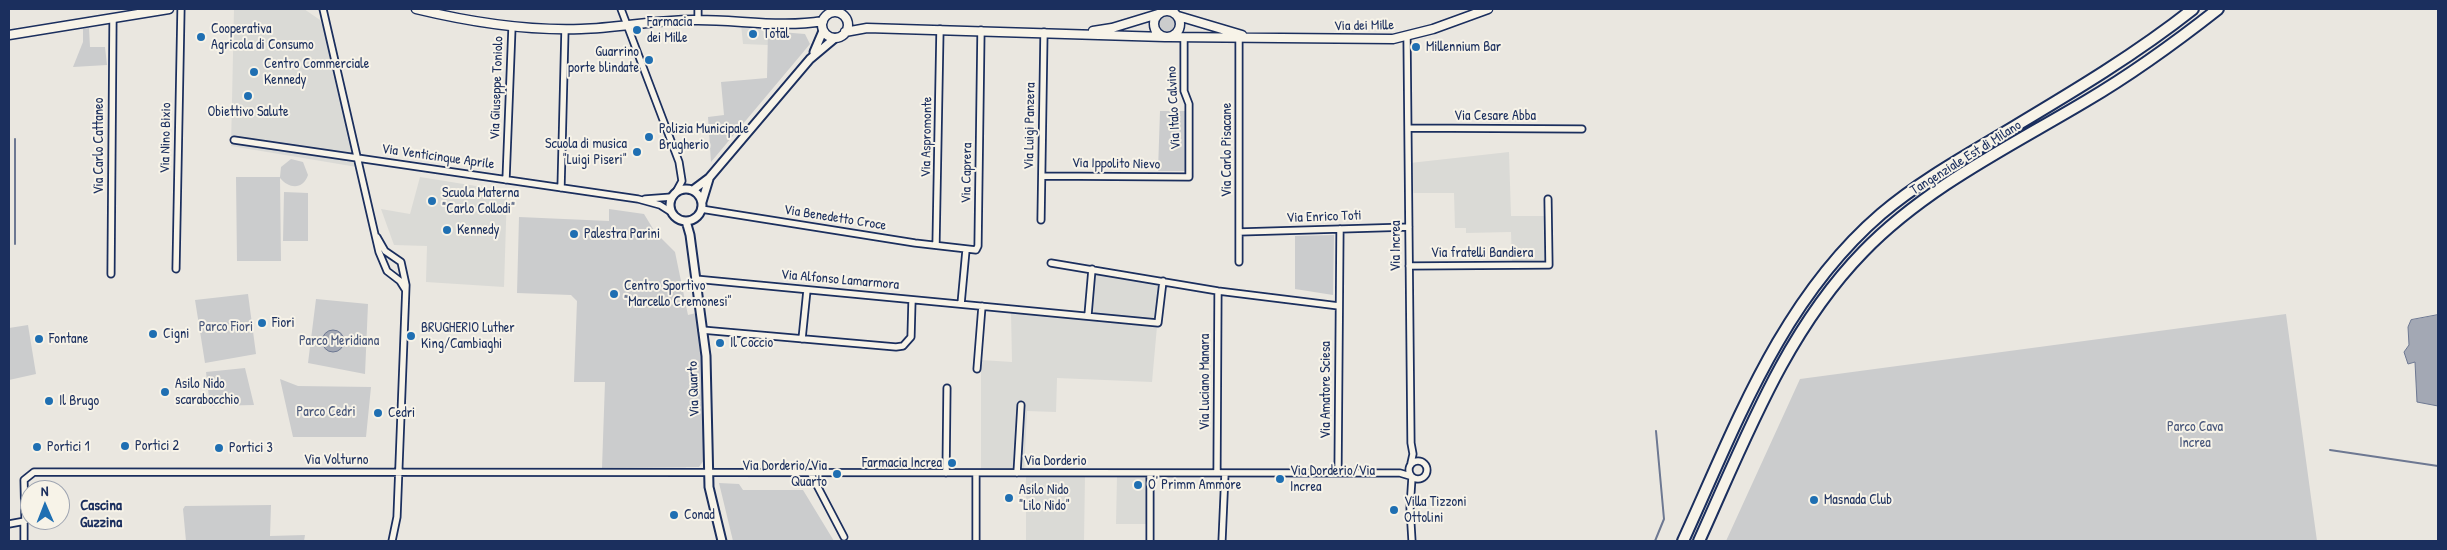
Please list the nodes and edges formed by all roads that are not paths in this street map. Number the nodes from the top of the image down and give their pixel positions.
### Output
1 (170, 9) edge
2 (181, 9) edge
3 (323, 9) edge
4 (416, 9) edge
5 (621, 9) edge
6 (698, 9) edge
7 (1488, 9) edge
8 (2184, 9) edge
9 (2193, 9) edge
10 (2218, 9) edge
11 (836, 11) edge
12 (1161, 12) edge
13 (1176, 13) edge
14 (113, 18) junction
15 (698, 20) junction
16 (846, 20) junction
17 (823, 21) junction
18 (626, 24) junction
19 (796, 24) junction
20 (512, 27) junction
21 (863, 28) junction
22 (565, 29) junction
23 (940, 29) junction
24 (981, 30) junction
25 (2167, 30) junction
26 (823, 31) junction
27 (845, 32) junction
28 (1044, 32) junction
29 (1069, 33) junction
30 (9, 35) edge
31 (1167, 37) junction
32 (1407, 37) junction
33 (835, 38) junction
34 (1184, 38) junction
35 (1239, 38) junction
36 (1266, 38) junction
37 (810, 59) junction
38 (1408, 128) junction
39 (1582, 129) dead end
40 (234, 140) dead end
41 (358, 158) junction
42 (1042, 176) junction
43 (709, 178) junction
44 (1189, 178) joint
45 (506, 180) junction
46 (560, 188) junction
47 (693, 190) junction
48 (674, 194) junction
49 (638, 199) junction
50 (1548, 199) dead end
51 (702, 207) junction
52 (671, 212) junction
53 (689, 220) junction
54 (1041, 220) dead end
55 (1409, 227) junction
56 (1340, 229) junction
57 (1239, 232) junction
58 (377, 237) junction
59 (936, 245) junction
60 (966, 250) junction
61 (396, 258) junction
62 (1239, 262) dead end
63 (1051, 263) dead end
64 (1409, 266) junction
65 (403, 268) junction
66 (176, 269) dead end
67 (386, 269) junction
68 (1092, 269) junction
69 (110, 274) dead end
70 (391, 275) junction
71 (695, 279) junction
72 (1163, 281) junction
73 (807, 290) junction
74 (406, 291) junction
75 (1218, 291) junction
76 (912, 300) junction
77 (961, 304) junction
78 (982, 306) junction
79 (1339, 306) junction
80 (1088, 315) junction
81 (702, 330) junction
82 (802, 339) junction
83 (977, 368) dead end
84 (947, 388) dead end
85 (1020, 405) dead end
86 (1413, 454) junction
87 (1419, 461) junction
88 (1410, 465) junction
89 (398, 473) junction
90 (976, 473) junction
91 (1150, 473) junction
92 (1217, 473) junction
93 (1224, 473) junction
94 (1338, 473) junction
95 (1400, 473) junction
96 (709, 474) junction
97 (811, 474) junction
98 (946, 474) junction
99 (1017, 474) junction
100 (1411, 477) junction
101 (1421, 479) junction
102 (24, 480) edge
103 (1412, 486) junction
104 (844, 536) dead end
105 (392, 541) edge
106 (722, 541) edge
107 (976, 541) edge
108 (1150, 541) edge
109 (1222, 541) edge
110 (1412, 541) edge
111 (1683, 541) edge
112 (1699, 541) edge

1 - 14 main road
2 - 66 street, Via Nino Bixio
3 - 41 street
4 - 20 main road
5 - 18 street
6 - 15 street
7 - 32 main road, Via dei Mille
8 - 25 highway
9 - 25 highway, Tangenziale Est di Milano
10 - 112 highway, Tangenziale Est di Milano
11 - 16 main road
11 - 17 main road
12 - 13 main road
12 - 29 main road, Via dei Mille
12 - 31 main road
13 - 31 main road
13 - 36 main road, Via dei Mille
14 - 30 main road
14 - 69 street, Via Carlo Cattaneo
15 - 18 main road
15 - 19 main road
16 - 21 main road, Via dei Mille
16 - 27 main road
17 - 19 main road
17 - 26 main road
18 - 22 main road
18 - 48 street
19 - 26 main road
20 - 22 main road
20 - 45 street, Via Giuseppe Toniolo
21 - 23 main road, Via dei Mille
21 - 27 main road, Via dei Mille
22 - 46 street
23 - 24 main road, Via dei Mille
23 - 59 street, Via Aspromonte
24 - 28 main road, Via dei Mille
24 - 60 street, Via Caprera
25 - 111 highway, Tangenziale Est di Milano
26 - 33 main road
26 - 37 street
27 - 33 main road
28 - 29 main road, Via dei Mille
28 - 42 street, Via Luigi Panzera
29 - 31 main road, Via dei Mille
31 - 34 main road, Via dei Mille
32 - 36 main road, Via dei Mille
32 - 38 street, Via Increa
33 - 37 street
34 - 35 main road, Via dei Mille
34 - 44 street, Via Italo Calvino
35 - 36 main road, Via dei Mille
35 - 57 street, Via Carlo Pisacane
37 - 43 street
38 - 39 street, Via Cesare Abba
38 - 55 street, Via Increa
40 - 41 street, Via Venticinque Aprile
41 - 45 street, Via Venticinque Aprile
41 - 58 street
42 - 44 street, Via Ippolito Nievo
42 - 54 street, Via Luigi Panzera
43 - 47 street
43 - 51 street
45 - 46 street, Via Venticinque Aprile
46 - 49 street, Via Venticinque Aprile
47 - 48 street
47 - 51 street
48 - 49 street, Via Venticinque Aprile
48 - 52 street
49 - 52 street, Via Venticinque Aprile
50 - 64 street, Via fratelli Bandiera
51 - 53 street
51 - 59 street, Via Benedetto Croce
52 - 53 street
53 - 71 street, Via Quarto
55 - 56 street, Via Enrico Toti
55 - 64 street, Via Increa
56 - 57 street, Via Enrico Toti
56 - 79 street, Via Amatore Sciesa
57 - 62 street, Via Carlo Pisacane
58 - 61 street
58 - 67 street
59 - 60 street, Via Benedetto Croce
60 - 77 street
61 - 65 street
61 - 67 street
63 - 68 street
64 - 86 street, Via Increa
65 - 70 street
65 - 74 street
67 - 70 street
68 - 72 street
68 - 80 street
70 - 74 street
71 - 73 street, Via Alfonso Lamarmora
71 - 81 street, Via Quarto
72 - 75 street
72 - 80 street, Via Alfonso Lamarmora
73 - 76 street, Via Alfonso Lamarmora
73 - 82 street
74 - 89 street
75 - 79 street
75 - 92 street, Via Luciano Manara
76 - 77 street, Via Alfonso Lamarmora
76 - 82 street
77 - 78 street, Via Alfonso Lamarmora
78 - 80 street, Via Alfonso Lamarmora
78 - 83 street
79 - 94 street, Via Amatore Sciesa
81 - 82 street
81 - 96 street, Via Quarto
84 - 98 street
85 - 99 street
86 - 87 street
86 - 88 street, Via Increa
87 - 88 street
87 - 101 street
88 - 95 street
88 - 100 street, Via Increa
89 - 96 street, Via Volturno
89 - 102 street, Via Volturno
89 - 105 street
90 - 98 street, Via Dorderio
90 - 99 street, Via Dorderio
90 - 107 street
91 - 92 street, Via Dorderio
91 - 99 street, Via Dorderio
91 - 108 street
92 - 93 street, Via Dorderio
93 - 94 street, Via Dorderio
93 - 109 street
94 - 95 street, Via Dorderio
95 - 100 street, Via Dorderio
96 - 97 street, Via Dorderio
96 - 106 street, Via Quarto
97 - 98 street, Via Dorderio
97 - 104 street
100 - 101 street
100 - 103 street, Via Increa
101 - 103 street
103 - 110 street, Via Increa

